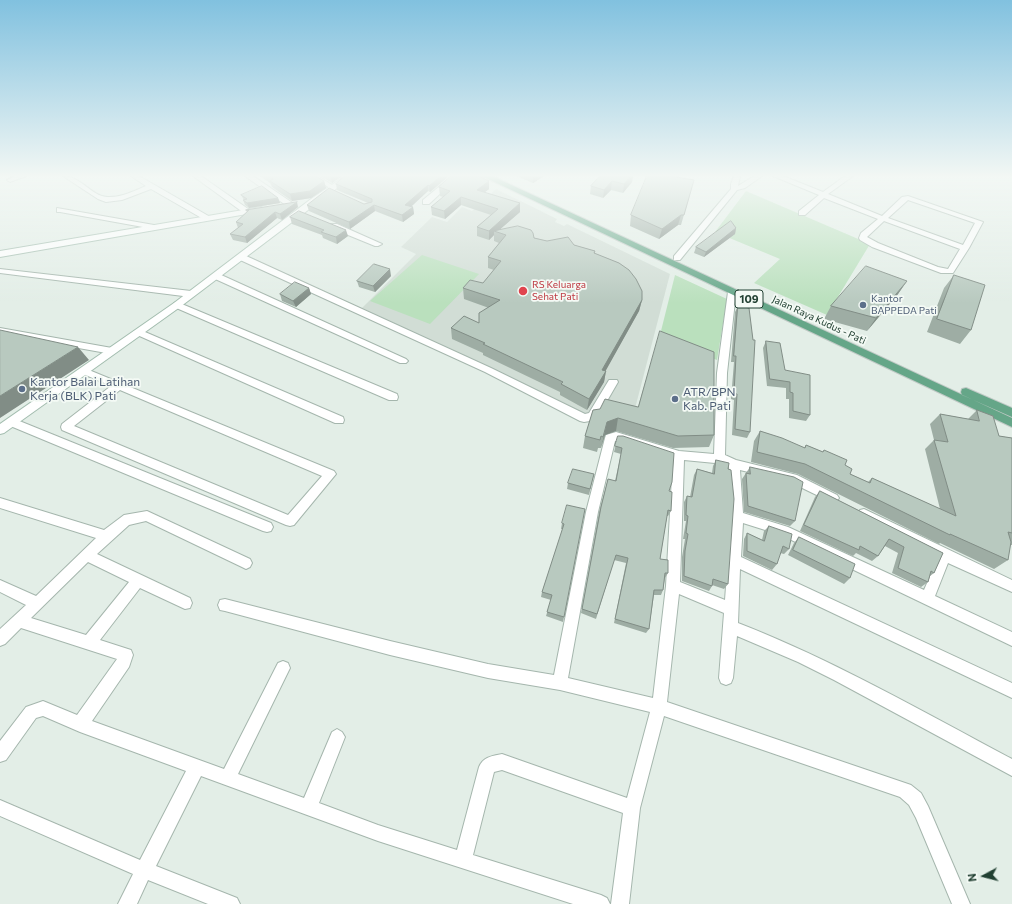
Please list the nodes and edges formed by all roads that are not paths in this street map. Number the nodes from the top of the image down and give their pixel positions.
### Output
1 (108, 218) edge
2 (207, 218) edge
3 (296, 218) edge
4 (575, 218) edge
5 (590, 218) edge
6 (710, 218) edge
7 (885, 218) edge
8 (889, 218) edge
9 (969, 218) edge
10 (328, 223) edge
11 (154, 226) junction
12 (378, 244) dead end
13 (966, 246) junction
14 (0, 254) edge
15 (241, 257) junction
16 (677, 258) junction
17 (0, 271) edge
18 (216, 276) junction
19 (732, 292) junction
20 (190, 294) junction
21 (178, 305) junction
22 (0, 331) edge
23 (138, 332) junction
24 (112, 351) junction
25 (403, 361) dead end
26 (84, 371) junction
27 (613, 382) dead end
28 (119, 385) junction
29 (393, 398) dead end
30 (1012, 413) edge
31 (339, 420) dead end
32 (12, 422) junction
33 (1012, 423) edge
34 (0, 430) edge
35 (679, 455) junction
36 (719, 457) junction
37 (734, 464) junction
38 (0, 503) edge
39 (738, 516) junction
40 (267, 527) dead end
41 (106, 536) junction
42 (945, 555) junction
43 (87, 556) junction
44 (735, 560) junction
45 (246, 563) dead end
46 (138, 580) junction
47 (0, 586) edge
48 (673, 586) junction
49 (1012, 586) edge
50 (927, 598) junction
51 (37, 603) junction
52 (185, 603) dead end
53 (225, 605) dead end
54 (730, 609) junction
55 (19, 621) junction
56 (731, 627) junction
57 (0, 639) edge
58 (1012, 639) edge
59 (89, 642) junction
60 (283, 668) dead end
61 (726, 678) dead end
62 (560, 683) junction
63 (1012, 691) edge
64 (659, 707) junction
65 (80, 724) junction
66 (337, 737) dead end
67 (0, 754) edge
68 (197, 767) junction
69 (1012, 768) edge
70 (228, 777) junction
71 (309, 807) junction
72 (0, 808) edge
73 (632, 808) junction
74 (463, 860) junction
75 (144, 870) junction
76 (127, 904) edge
77 (231, 904) edge
78 (601, 904) edge
79 (620, 904) edge
80 (961, 904) edge

1 - 11 street
2 - 11 street
3 - 15 street
4 - 19 main road, Jalan Raya Kudus - Pati / 109
5 - 16 main road, Jalan Raya Kudus - Pati / 109
6 - 16 street
7 - 13 street
8 - 13 street
9 - 13 street
10 - 12 street
11 - 14 street
15 - 18 street
15 - 27 street
16 - 30 main road, Jalan Raya Kudus - Pati / 109
17 - 20 street
18 - 20 street
18 - 25 street
19 - 33 main road, Jalan Raya Kudus - Pati / 109
19 - 36 street
20 - 21 street
21 - 23 street
21 - 29 street
22 - 24 street
23 - 24 street
23 - 31 street
24 - 26 street
26 - 28 street
26 - 32 street
28 - 28 street
32 - 34 street
32 - 40 street
35 - 36 street
35 - 48 street
35 - 62 street
36 - 37 street
37 - 39 street
37 - 42 street
38 - 41 street
39 - 44 street
39 - 50 street
41 - 43 street
41 - 45 street
42 - 49 street
42 - 50 street
43 - 46 street
43 - 51 street
44 - 54 street
44 - 63 street
46 - 52 street
46 - 59 street
47 - 51 street
48 - 54 street
48 - 64 street
50 - 58 street
51 - 55 street
53 - 62 street
54 - 56 street
55 - 57 street
55 - 59 street
56 - 61 street
56 - 69 street
59 - 65 street
60 - 70 street
62 - 64 street
64 - 73 street
64 - 80 street
65 - 67 street
65 - 68 street
66 - 71 street
68 - 70 street
68 - 75 street
70 - 71 street
71 - 74 street
72 - 75 street
73 - 74 street
73 - 79 street
74 - 78 street
75 - 76 street
75 - 77 street

